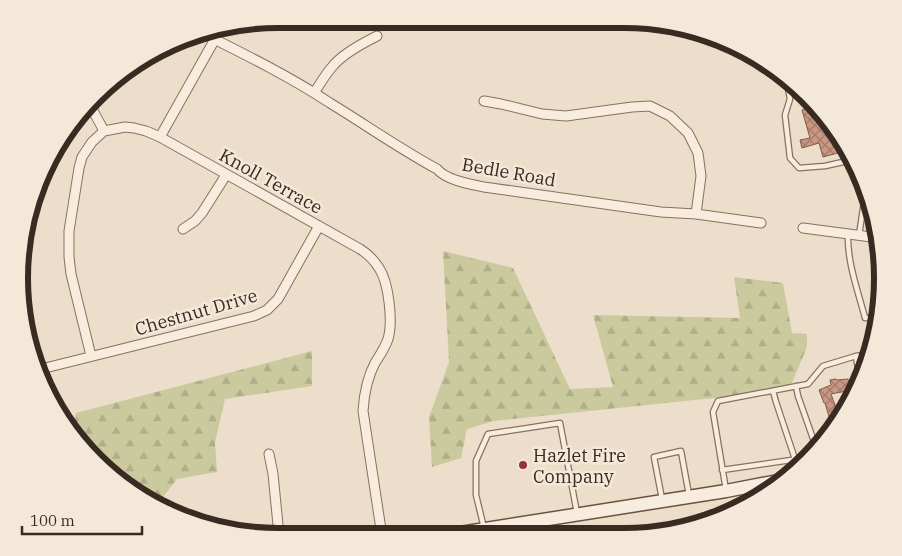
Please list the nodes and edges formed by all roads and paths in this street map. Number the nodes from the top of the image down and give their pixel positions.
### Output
1 (378, 36) dead end
2 (210, 37) edge
3 (214, 39) junction
4 (788, 89) edge
5 (314, 93) junction
6 (484, 102) dead end
7 (93, 110) edge
8 (104, 131) junction
9 (160, 138) junction
10 (846, 161) edge
11 (226, 174) junction
12 (863, 204) edge
13 (696, 214) junction
14 (761, 223) dead end
15 (319, 226) junction
16 (803, 228) dead end
17 (183, 229) dead end
18 (848, 234) junction
19 (859, 236) junction
20 (871, 237) edge
21 (871, 318) edge
22 (862, 355) edge
23 (91, 356) junction
24 (856, 356) junction
25 (858, 367) edge
26 (45, 368) edge
27 (796, 386) junction
28 (773, 391) junction
29 (814, 441) edge
30 (269, 454) dead end
31 (795, 459) joint
32 (722, 470) junction
33 (767, 483) edge
34 (726, 491) junction
35 (690, 497) junction
36 (662, 501) junction
37 (577, 514) junction
38 (278, 528) edge
39 (381, 528) edge
40 (484, 528) edge
41 (490, 528) edge

1 - 5 street
2 - 3 street, Bedle Road
3 - 5 street, Bedle Road
3 - 9 street
4 - 10 lane
5 - 13 street, Bedle Road
6 - 13 street
7 - 8 street
8 - 9 street, Knoll Terrace
8 - 23 street
9 - 11 street, Knoll Terrace
11 - 15 street, Knoll Terrace
11 - 17 street
12 - 19 lane
13 - 14 street, Bedle Road
15 - 23 street, Chestnut Drive
15 - 39 street, Knoll Terrace
16 - 18 street
18 - 19 street
18 - 21 lane
19 - 20 street
22 - 24 lane
23 - 26 street, Chestnut Drive
24 - 25 lane
24 - 27 lane
27 - 28 lane
27 - 29 lane
28 - 31 lane
28 - 32 lane
30 - 38 street
31 - 32 lane
32 - 34 lane
33 - 34 main road
34 - 35 main road
35 - 36 main road
35 - 36 lane
36 - 37 main road
37 - 40 lane
37 - 41 main road

